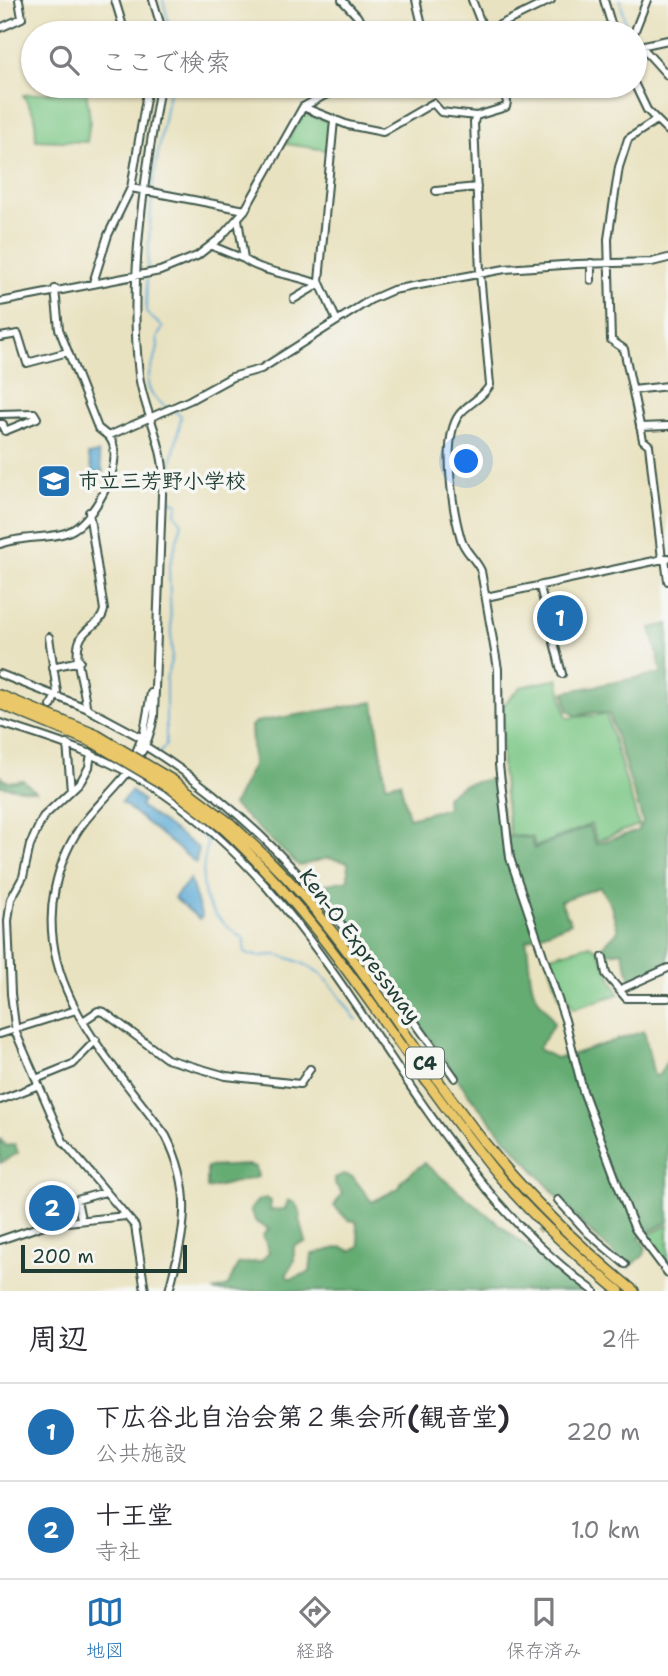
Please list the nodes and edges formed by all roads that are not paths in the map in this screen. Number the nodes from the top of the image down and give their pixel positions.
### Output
1 (19, 0) edge
2 (116, 0) edge
3 (153, 0) edge
4 (342, 0) edge
5 (416, 0) edge
6 (472, 0) edge
7 (551, 0) edge
8 (604, 0) edge
9 (647, 0) edge
10 (122, 21) edge
11 (159, 21) edge
12 (361, 21) edge
13 (421, 21) edge
14 (480, 21) edge
15 (508, 21) edge
16 (610, 21) edge
17 (639, 21) edge
18 (0, 28) edge
19 (668, 40) edge
20 (647, 45) edge
21 (647, 56) edge
22 (668, 76) edge
23 (146, 98) edge
24 (158, 98) edge
25 (319, 98) edge
26 (506, 98) edge
27 (642, 98) edge
28 (303, 107) junction
29 (476, 116) junction
30 (334, 120) junction
31 (655, 121) junction
32 (668, 131) edge
33 (477, 187) junction
34 (131, 188) junction
35 (142, 190) junction
36 (436, 191) dead end
37 (245, 210) junction
38 (238, 219) junction
39 (212, 246) junction
40 (668, 258) edge
41 (244, 259) junction
42 (592, 263) junction
43 (608, 263) junction
44 (480, 273) junction
45 (138, 275) junction
46 (591, 280) dead end
47 (93, 283) junction
48 (319, 284) junction
49 (55, 289) junction
50 (294, 299) dead end
51 (0, 302) edge
52 (337, 321) junction
53 (0, 337) edge
54 (68, 352) junction
55 (668, 386) edge
56 (633, 390) junction
57 (0, 414) edge
58 (151, 417) junction
59 (0, 424) edge
60 (668, 426) edge
61 (640, 427) junction
62 (108, 436) junction
63 (89, 512) junction
64 (0, 544) edge
65 (665, 558) edge
66 (668, 581) edge
67 (540, 587) junction
68 (486, 597) junction
69 (49, 638) dead end
70 (155, 653) junction
71 (80, 661) junction
72 (52, 667) junction
73 (0, 674) edge
74 (562, 674) dead end
75 (0, 695) edge
76 (56, 695) junction
77 (0, 704) edge
78 (51, 706) dead end
79 (86, 708) junction
80 (0, 723) edge
81 (142, 738) junction
82 (67, 744) junction
83 (94, 744) junction
84 (145, 746) junction
85 (129, 772) junction
86 (71, 790) junction
87 (227, 826) junction
88 (262, 835) junction
89 (257, 841) dead end
90 (4, 922) edge
91 (603, 957) dead end
92 (668, 968) edge
93 (619, 990) junction
94 (11, 994) junction
95 (0, 996) edge
96 (668, 998) edge
97 (76, 1010) junction
98 (83, 1021) junction
99 (15, 1029) junction
100 (0, 1034) edge
101 (96, 1040) junction
102 (310, 1069) dead end
103 (455, 1078) dead end
104 (37, 1082) junction
105 (420, 1084) tunnel mouth
106 (413, 1089) junction
107 (0, 1100) edge
108 (105, 1192) junction
109 (558, 1200) dead end
110 (564, 1207) junction
111 (557, 1213) tunnel mouth
112 (126, 1216) junction
113 (82, 1219) junction
114 (538, 1231) tunnel mouth
115 (532, 1237) junction
116 (0, 1240) edge
117 (625, 1264) dead end
118 (668, 1273) edge
119 (145, 1291) edge
120 (169, 1291) edge
121 (594, 1291) edge
122 (619, 1291) edge
123 (634, 1291) edge

1 - 18 street
2 - 10 street
3 - 11 street
4 - 12 street
5 - 13 street
6 - 14 street
7 - 15 street
8 - 16 street
9 - 17 street
19 - 20 street
21 - 22 street
23 - 34 street
24 - 35 street
25 - 28 street
26 - 29 street
27 - 31 street
28 - 30 street
28 - 37 street
29 - 30 street
29 - 33 street
30 - 48 street
31 - 32 street
31 - 43 street
33 - 36 street
33 - 44 street
34 - 35 street
34 - 47 street
35 - 37 street
35 - 45 street
37 - 38 street
38 - 39 street
38 - 41 street
39 - 41 street
39 - 45 street
40 - 43 street
41 - 48 street
42 - 43 street
42 - 44 street
42 - 46 street
43 - 56 street
44 - 52 street
44 - 68 street
45 - 47 street
45 - 58 street
47 - 49 street
48 - 50 street
48 - 52 street
49 - 51 street
49 - 54 street
52 - 58 street
53 - 54 street
54 - 62 street
55 - 56 street
56 - 61 street
57 - 59 street
58 - 62 street
58 - 70 street
60 - 61 street
61 - 65 street
62 - 63 street
63 - 64 street
63 - 71 street
65 - 66 street
65 - 67 street
67 - 68 street
67 - 74 street
68 - 118 street
69 - 72 street
70 - 81 street
70 - 84 street
71 - 72 street
71 - 79 street
72 - 76 street
73 - 76 street
75 - 83 highway, Ken-O Expressway / C4
76 - 78 street
76 - 79 street
77 - 83 highway, Ken-O Expressway / C4
79 - 81 street
80 - 82 street
81 - 85 street
82 - 83 street
82 - 86 street
83 - 85 street
83 - 86 street
83 - 87 highway, Ken-O Expressway / C4, bridge
84 - 85 street
84 - 88 street
85 - 97 street
85 - 106 street
86 - 90 street
87 - 122 highway, Ken-O Expressway / C4
87 - 123 highway, Ken-O Expressway / C4
88 - 89 street
88 - 103 street
90 - 94 street
91 - 93 street
92 - 93 street
93 - 96 street
94 - 95 street
94 - 99 street
97 - 98 street
97 - 99 street
98 - 101 street
98 - 102 street
99 - 100 street
99 - 104 street
101 - 104 street
101 - 120 street
104 - 107 street
104 - 108 street
105 - 106 street
106 - 115 street
108 - 112 street
108 - 113 street
109 - 110 street
110 - 111 street
110 - 117 street
112 - 113 street
112 - 119 street
113 - 116 street
114 - 115 street
115 - 121 street

